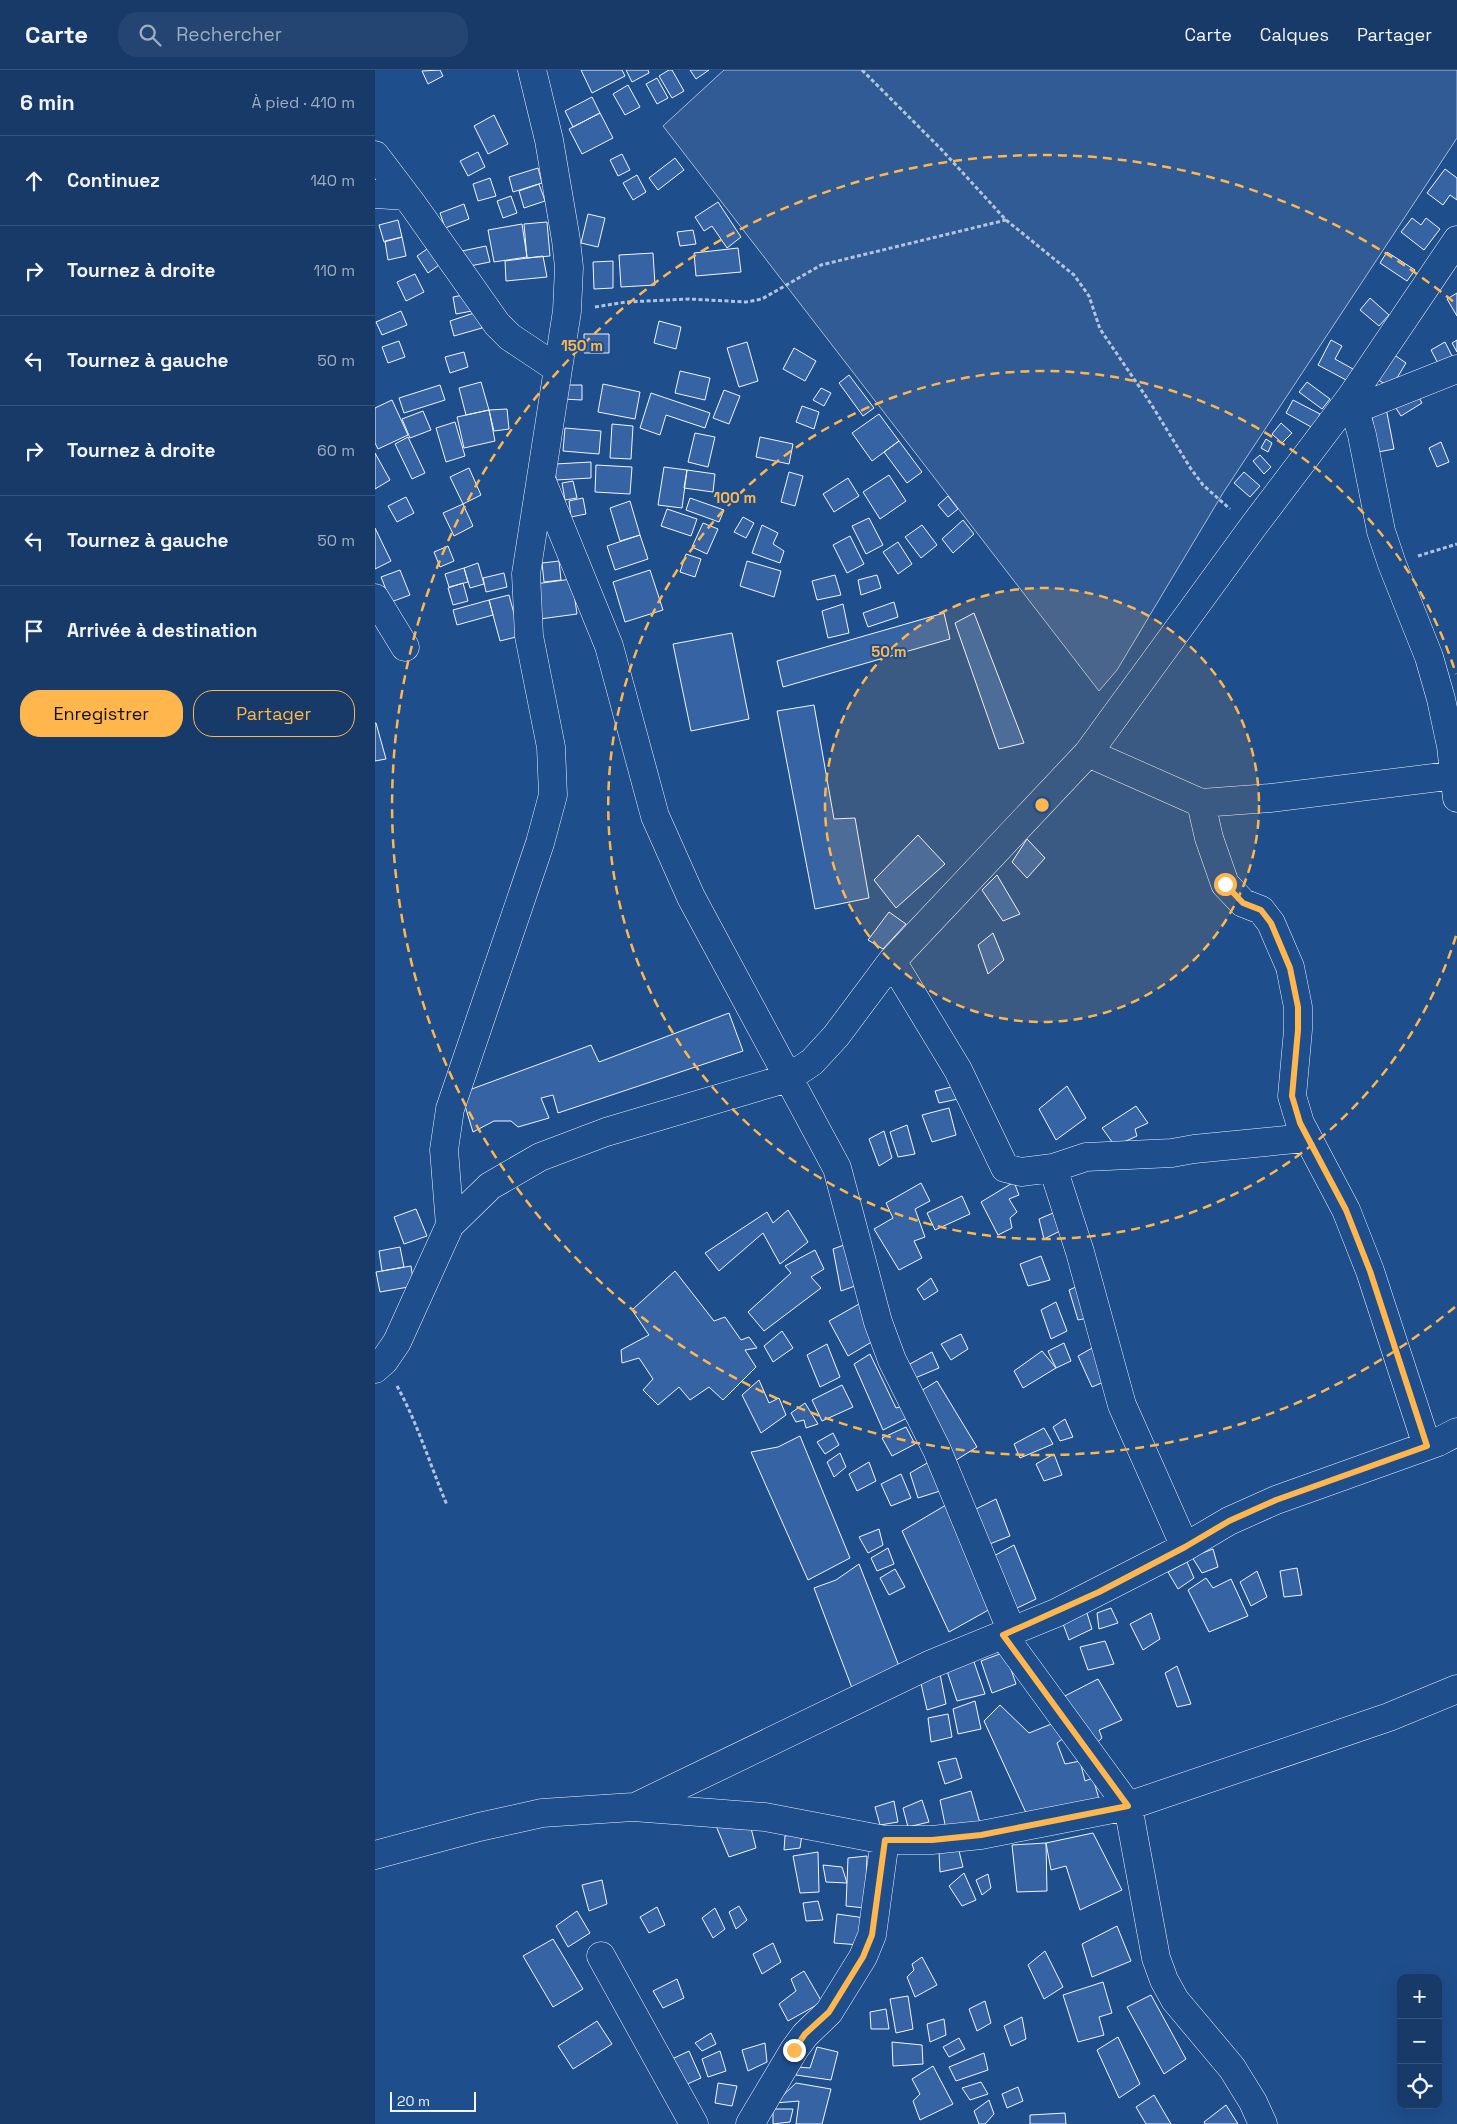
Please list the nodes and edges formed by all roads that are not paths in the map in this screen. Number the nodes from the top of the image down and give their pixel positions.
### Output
1 (532, 70) edge
2 (375, 155) edge
3 (375, 194) edge
4 (406, 196) junction
5 (1457, 240) edge
6 (558, 369) junction
7 (1457, 369) edge
8 (1353, 403) junction
9 (541, 479) junction
10 (375, 598) edge
11 (405, 647) dead end
12 (1089, 753) junction
13 (1456, 783) edge
14 (1201, 803) junction
15 (892, 961) junction
16 (788, 1078) junction
17 (1306, 1138) junction
18 (1053, 1168) junction
19 (450, 1225) junction
20 (379, 1365) edge
21 (1445, 1443) edge
22 (1185, 1547) junction
23 (1007, 1634) junction
24 (1457, 1689) edge
25 (1128, 1806) junction
26 (633, 1807) junction
27 (885, 1840) junction
28 (375, 1855) edge
29 (601, 1956) dead end
30 (694, 2124) edge
31 (750, 2124) edge
32 (1263, 2124) edge

1 - 6 street
2 - 4 street
3 - 4 street
4 - 6 street
5 - 8 street
6 - 9 street
7 - 8 street
8 - 12 street
8 - 13 street
9 - 16 street
9 - 19 street
10 - 11 street
12 - 14 street
12 - 15 street
13 - 14 street
14 - 17 street
15 - 16 street
15 - 18 street
16 - 19 street
16 - 23 street
17 - 18 street
17 - 21 street
18 - 22 street
19 - 20 street
21 - 22 street
22 - 23 street
23 - 25 street
23 - 26 street
24 - 25 street
25 - 27 street
25 - 32 street
26 - 27 street
26 - 28 street
27 - 31 street
29 - 30 street

